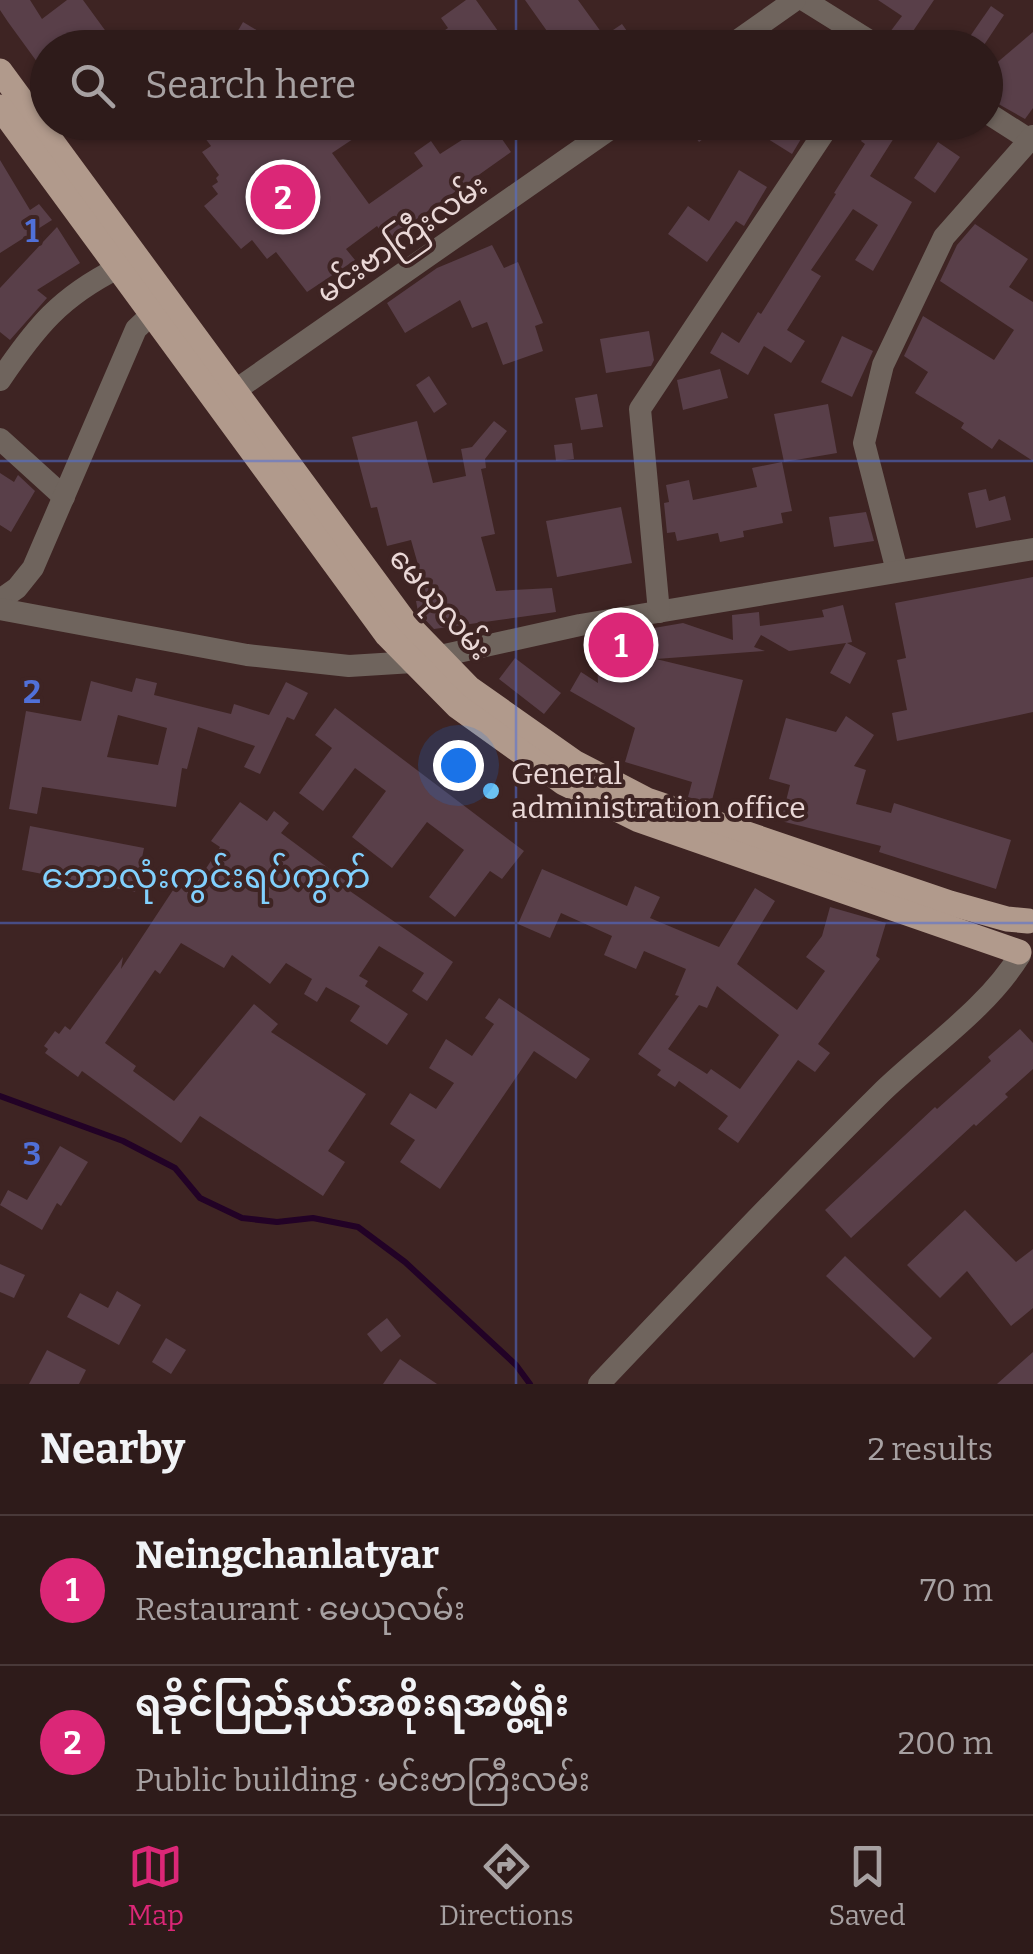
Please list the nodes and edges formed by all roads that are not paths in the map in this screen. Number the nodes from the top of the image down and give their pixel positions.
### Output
1 (795, 0) edge
2 (804, 0) edge
3 (752, 30) edge
4 (852, 30) edge
5 (0, 71) edge
6 (0, 107) edge
7 (30, 114) edge
8 (1003, 122) edge
9 (1032, 139) edge
10 (48, 140) edge
11 (594, 140) edge
12 (819, 140) edge
13 (118, 268) junction
14 (152, 314) junction
15 (0, 380) edge
16 (226, 397) junction
17 (0, 440) edge
18 (64, 496) junction
19 (1033, 549) edge
20 (897, 571) junction
21 (0, 600) edge
22 (0, 608) edge
23 (659, 612) junction
24 (425, 658) junction
25 (1031, 919) edge
26 (1026, 961) edge
27 (599, 1384) edge

1 - 3 street
2 - 4 street
5 - 7 main road, မေယုလမ်း
6 - 13 main road, မေယုလမ်း
8 - 9 street
9 - 20 street
10 - 16 main road, မေယုလမ်း
11 - 16 street, မင်းဗာကြီးလမ်း
12 - 23 street
13 - 14 main road, မေယုလမ်း
13 - 15 street
14 - 16 main road, မေယုလမ်း
14 - 18 street
16 - 24 main road, မေယုလမ်း
17 - 18 street
18 - 21 street
19 - 20 street
20 - 23 street
22 - 24 street
23 - 24 street
24 - 25 main road, မေယုလမ်း
24 - 26 main road, မေယုလမ်း
25 - 26 main road
26 - 27 street

